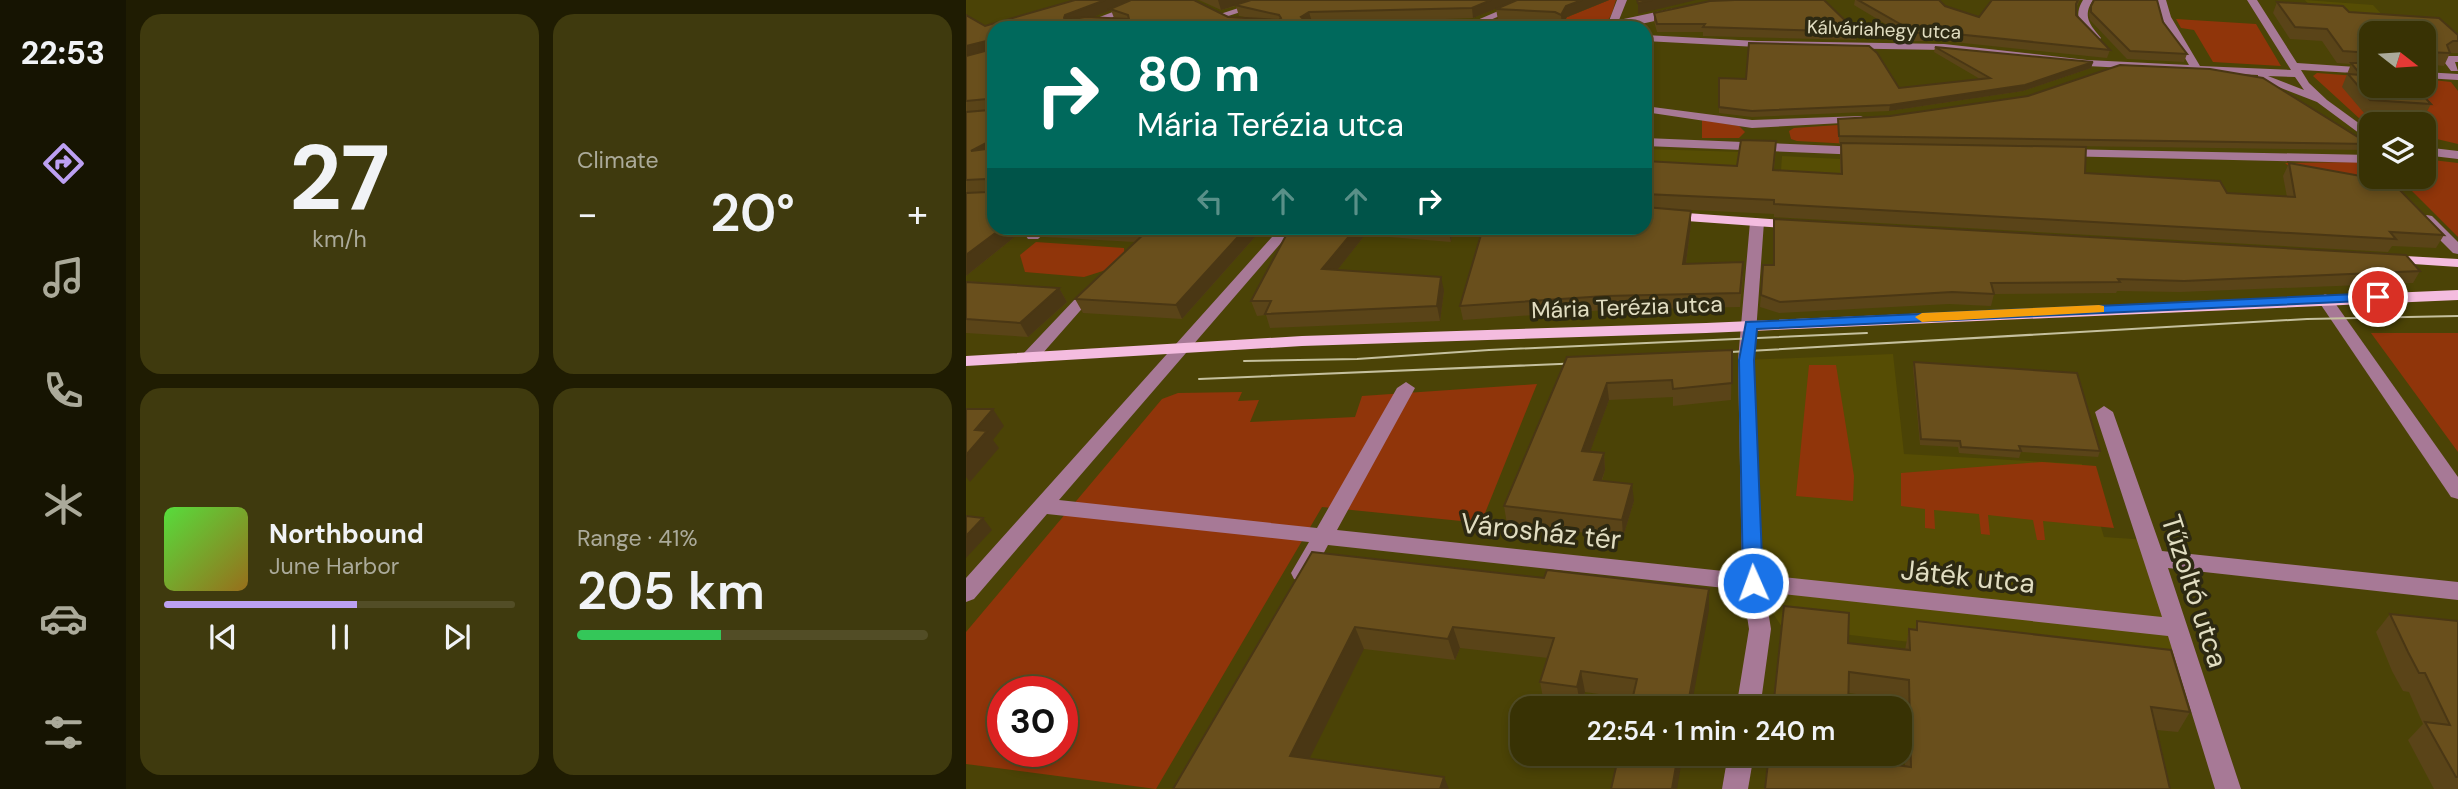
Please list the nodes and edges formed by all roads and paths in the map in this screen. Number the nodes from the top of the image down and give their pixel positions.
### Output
1 (1153, 0) edge
2 (1273, 0) edge
3 (1532, 0) edge
4 (1622, 0) edge
5 (2088, 0) edge
6 (2161, 0) edge
7 (2252, 0) edge
8 (1689, 7) edge
9 (1097, 20) joint
10 (1101, 21) edge
11 (1232, 21) edge
12 (1480, 21) edge
13 (1614, 21) edge
14 (1627, 21) edge
15 (1652, 38) edge
16 (2122, 64) junction
17 (2196, 68) junction
18 (2296, 70) junction
19 (2455, 70) edge
20 (2245, 71) junction
21 (2359, 71) edge
22 (2436, 73) edge
23 (2084, 78) edge
24 (2323, 102) junction
25 (1652, 110) edge
26 (1878, 118) edge
27 (1768, 124) junction
28 (2359, 129) edge
29 (1652, 142) edge
30 (1768, 145) junction
31 (1872, 151) edge
32 (2436, 152) edge
33 (2053, 153) edge
34 (2458, 155) edge
35 (2213, 157) junction
36 (2359, 159) edge
37 (2293, 171) edge
38 (2416, 208) edge
39 (1652, 214) edge
40 (1757, 222) junction
41 (1818, 226) edge
42 (1281, 235) edge
43 (2458, 250) edge
44 (2367, 257) edge
45 (2458, 263) edge
46 (2458, 295) edge
47 (2325, 299) junction
48 (1082, 300) edge
49 (1751, 325) junction
50 (1182, 348) junction
51 (1029, 358) junction
52 (966, 361) edge
53 (1406, 388) dead end
54 (2104, 412) dead end
55 (2458, 492) edge
56 (1043, 506) junction
57 (1322, 537) junction
58 (2154, 558) junction
59 (1753, 583) junction
60 (2458, 591) edge
61 (966, 593) edge
62 (1289, 595) edge
63 (2177, 628) junction
64 (1750, 696) edge
65 (1739, 766) edge
66 (1735, 789) edge
67 (2228, 789) edge

1 - 9 street
2 - 11 street
3 - 12 street
4 - 13 street
5 - 16 street
6 - 17 street
7 - 18 street
8 - 14 street
9 - 10 street
15 - 16 street, Kálváriahegy utca
16 - 17 street, Kálváriahegy utca
16 - 23 street
17 - 20 street, Kálváriahegy utca
18 - 20 street, Kálváriahegy utca
18 - 21 street, Kálváriahegy utca
18 - 24 street
19 - 22 street
20 - 24 street
24 - 28 street
25 - 27 street
26 - 27 street
27 - 30 street
29 - 30 street
30 - 31 street
32 - 34 street
33 - 35 street
35 - 36 street
35 - 37 street
38 - 43 street
39 - 40 main road
40 - 41 main road
40 - 49 street
42 - 50 street
44 - 45 main road
46 - 47 main road, Mária Terézia utca
47 - 49 main road, Mária Terézia utca
47 - 55 street
48 - 51 street
49 - 50 main road, Mária Terézia utca
49 - 59 street
50 - 51 main road, Mária Terézia utca
50 - 56 street
51 - 52 main road, Mária Terézia utca
53 - 57 street
54 - 58 street, Tűzoltó utca
56 - 57 street, Városház tér
56 - 61 street
57 - 59 street, Városház tér
57 - 62 street
58 - 60 street
58 - 63 street, Tűzoltó utca
59 - 63 street, Játék utca
59 - 64 street
63 - 67 street, Tűzoltó utca
65 - 66 street

